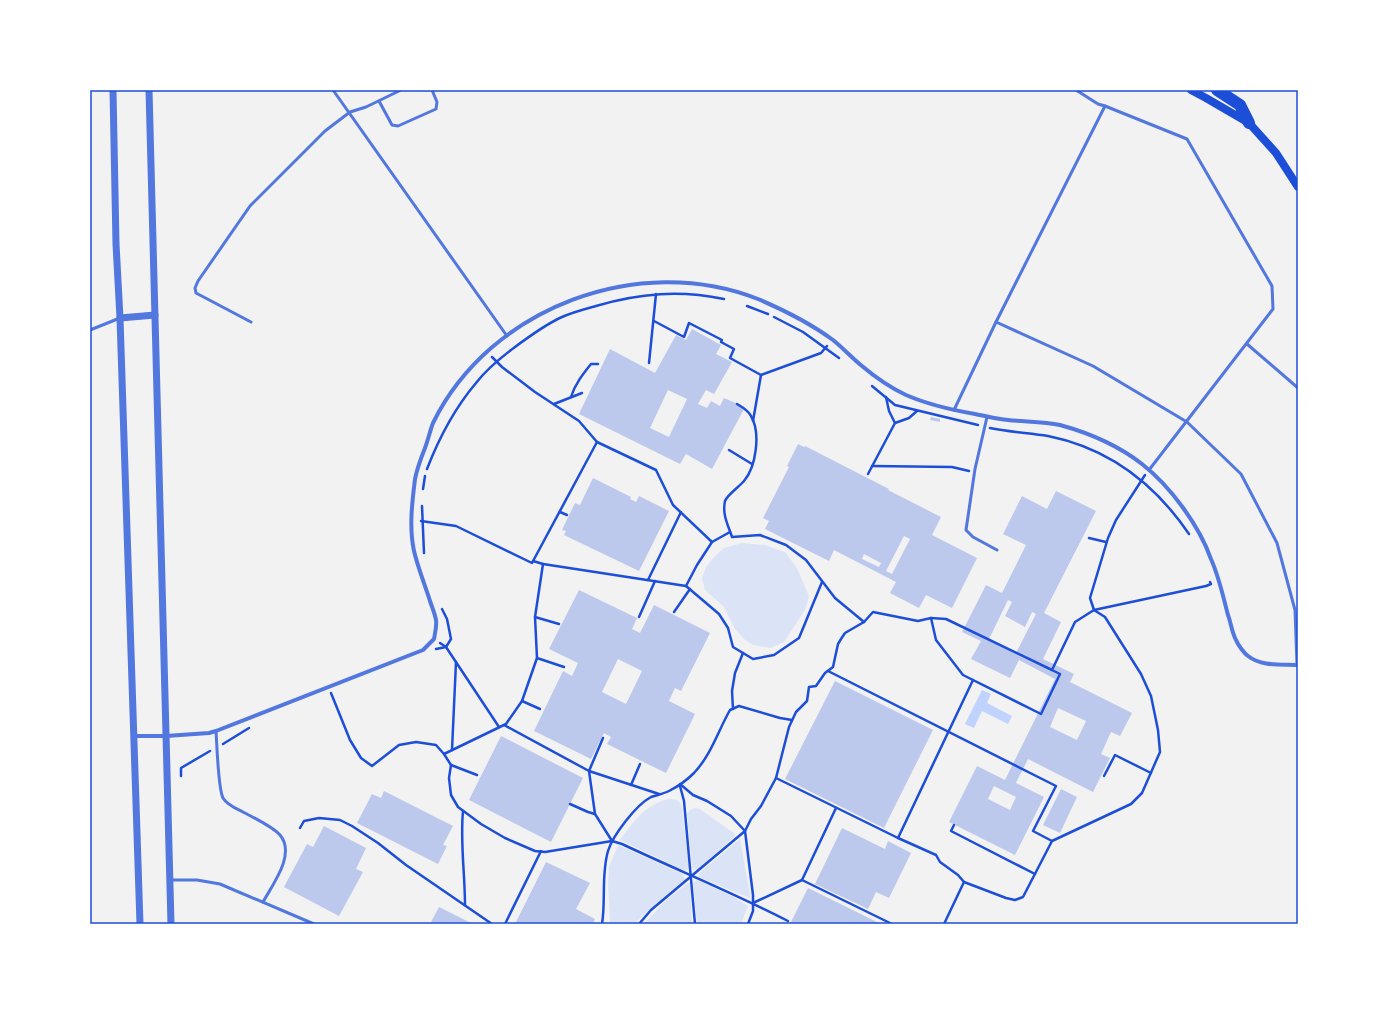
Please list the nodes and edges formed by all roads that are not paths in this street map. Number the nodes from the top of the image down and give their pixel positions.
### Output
1 (113, 90) edge
2 (149, 90) edge
3 (333, 90) edge
4 (401, 90) edge
5 (432, 90) edge
6 (1076, 90) edge
7 (1191, 90) edge
8 (1217, 90) edge
9 (379, 101) junction
10 (1105, 106) junction
11 (350, 112) junction
12 (1249, 123) junction
13 (1298, 187) edge
14 (155, 315) junction
15 (120, 318) junction
16 (251, 322) dead end
17 (996, 322) junction
18 (90, 330) edge
19 (507, 336) junction
20 (1247, 344) junction
21 (1298, 388) edge
22 (954, 410) junction
23 (987, 417) junction
24 (1186, 422) junction
25 (1149, 470) junction
26 (997, 550) dead end
27 (1297, 665) edge
28 (216, 731) junction
29 (134, 736) junction
30 (166, 736) junction
31 (170, 880) junction
32 (263, 902) junction
33 (140, 924) edge
34 (171, 924) edge
35 (314, 924) edge

1 - 15 street
2 - 14 street
3 - 11 lane
4 - 9 lane
5 - 9 lane
6 - 10 lane
7 - 12 main road
8 - 12 highway
9 - 11 lane
10 - 17 lane
10 - 20 lane
11 - 16 lane
11 - 19 lane
12 - 13 main road
14 - 15 street
14 - 30 street
15 - 18 lane
15 - 29 street
17 - 22 lane
17 - 24 lane
19 - 22 street
19 - 28 street
20 - 21 lane
20 - 24 lane
22 - 23 street
23 - 25 street
23 - 26 lane
24 - 25 lane
24 - 27 lane
25 - 27 street
28 - 30 street
28 - 32 lane
29 - 30 street
29 - 33 street
30 - 31 street
31 - 32 lane
31 - 34 street
32 - 35 lane

